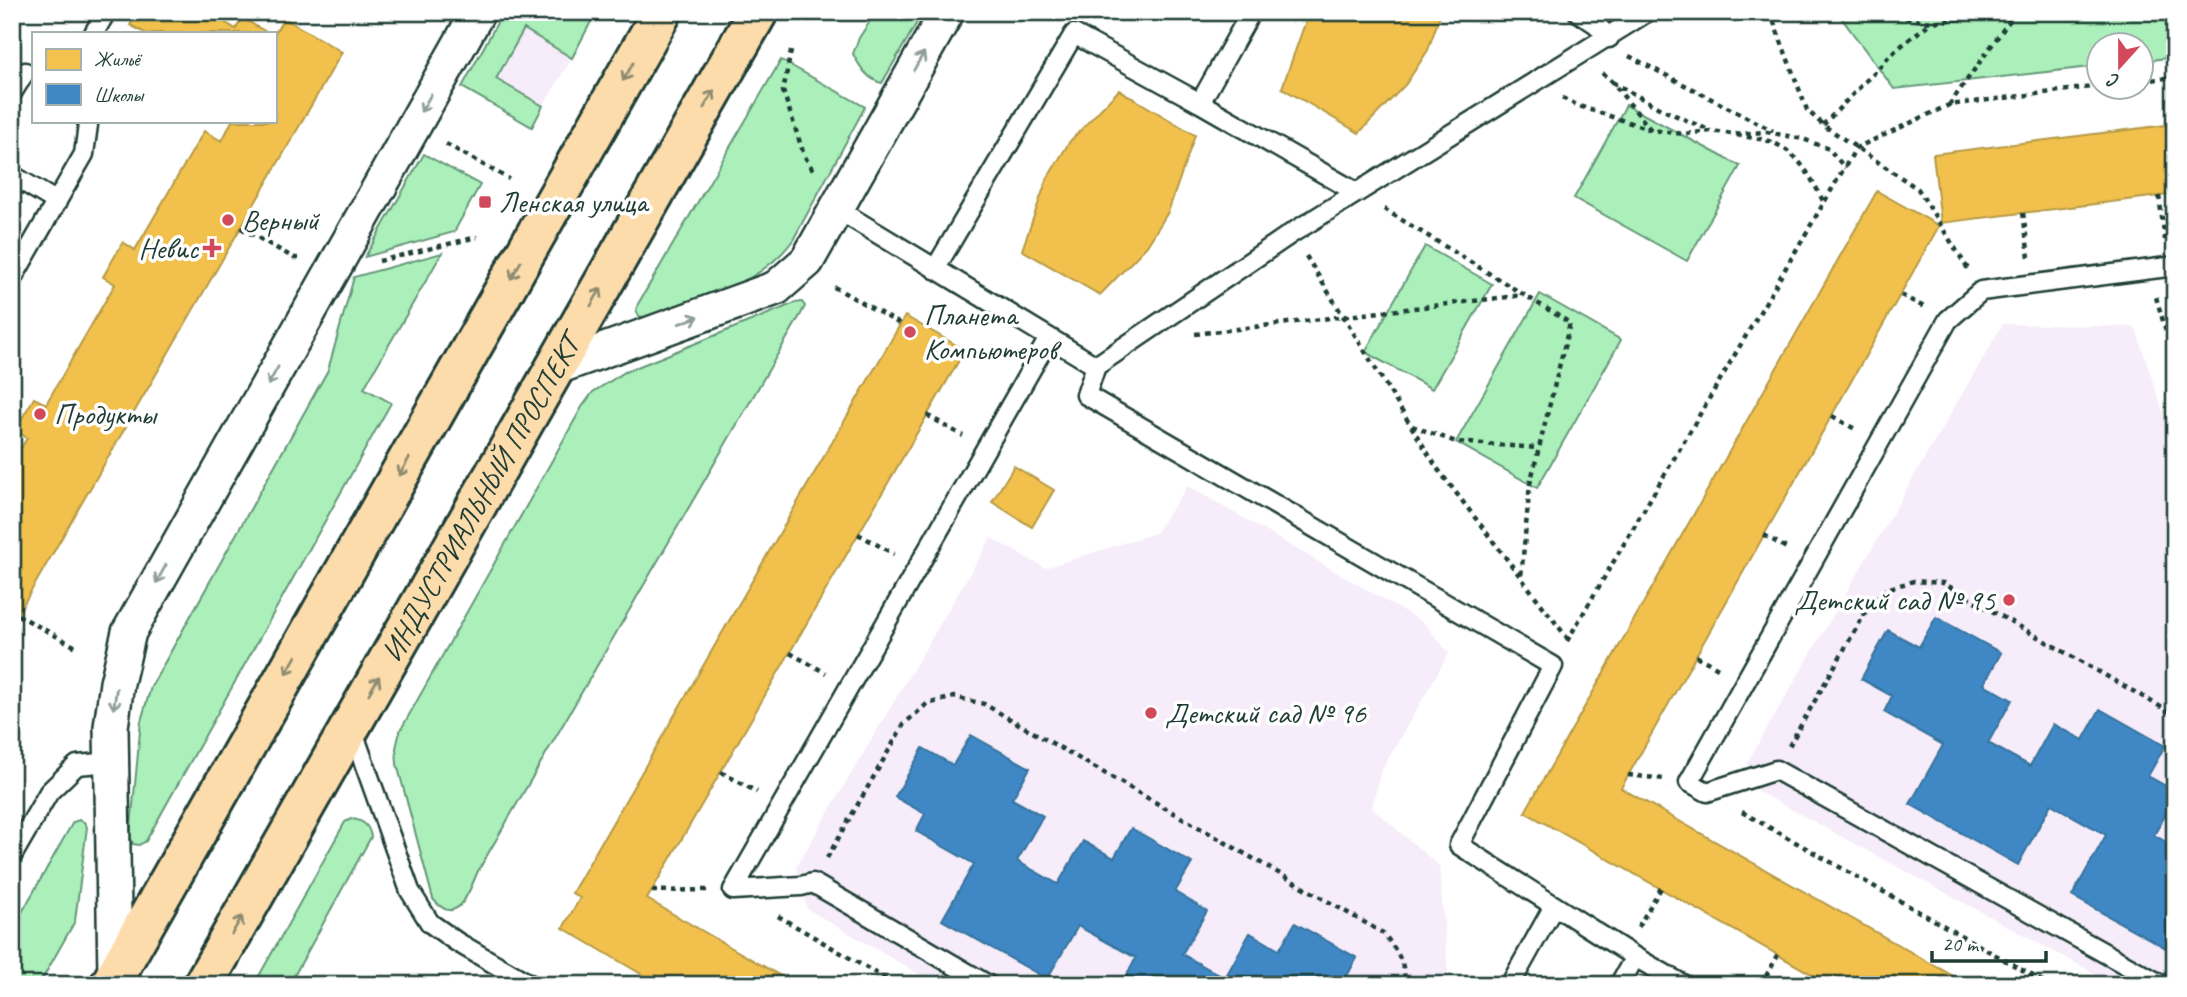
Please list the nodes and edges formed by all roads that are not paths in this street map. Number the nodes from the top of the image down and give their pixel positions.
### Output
1 (106, 12) edge
2 (478, 12) edge
3 (662, 12) edge
4 (758, 12) edge
5 (947, 12) edge
6 (1251, 12) edge
7 (1578, 12) edge
8 (1647, 12) edge
9 (95, 32) edge
10 (1609, 38) junction
11 (24, 70) edge
12 (12, 93) edge
13 (1200, 103) junction
14 (87, 122) edge
15 (12, 175) edge
16 (1356, 192) junction
17 (57, 202) junction
18 (836, 209) junction
19 (2172, 266) edge
20 (936, 269) junction
21 (12, 279) edge
22 (1048, 338) junction
23 (1096, 366) junction
24 (555, 368) junction
25 (351, 726) junction
26 (111, 762) junction
27 (12, 856) edge
28 (1554, 905) junction
29 (1630, 953) junction
30 (112, 980) edge
31 (203, 985) edge
32 (531, 985) edge
33 (988, 985) edge
34 (1510, 985) edge
35 (1619, 985) edge
36 (1684, 985) edge
37 (2162, 985) edge

1 - 9 lane
2 -> 26 street
3 -> 30 main road
24 -> 4 main road, ИНДУСТРИАЛЬНЫЙ ПРОСПЕКТ
18 -> 5 street
6 - 13 lane
7 - 10 lane
8 - 10 lane
10 - 16 lane
11 - 12 lane
13 - 16 lane
13 - 20 lane
14 - 17 lane
15 - 17 lane
16 - 23 lane
17 - 21 lane
18 - 20 lane
24 -> 18 street
19 - 37 lane
20 - 22 lane
22 - 23 lane
22 - 33 lane
23 - 28 lane
25 -> 24 main road, ИНДУСТРИАЛЬНЫЙ ПРОСПЕКТ
31 -> 25 main road, ИНДУСТРИАЛЬНЫЙ ПРОСПЕКТ
25 - 32 lane
26 - 27 lane
26 - 30 street
28 - 29 lane
28 - 34 lane
29 - 35 lane
29 - 36 lane

